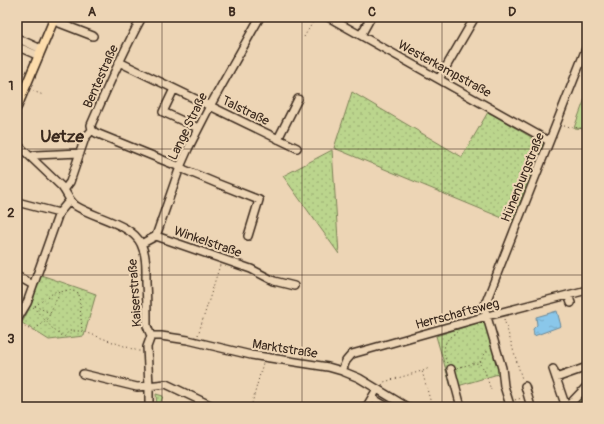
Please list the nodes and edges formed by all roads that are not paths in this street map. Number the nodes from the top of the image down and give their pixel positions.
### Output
1 (142, 17) edge
2 (260, 17) edge
3 (328, 17) edge
4 (371, 17) edge
5 (475, 17) edge
6 (55, 19) edge
7 (361, 35) junction
8 (92, 36) dead end
9 (17, 38) edge
10 (587, 46) edge
11 (23, 49) dead end
12 (40, 52) junction
13 (119, 62) junction
14 (440, 79) junction
15 (174, 89) junction
16 (298, 99) dead end
17 (210, 106) junction
18 (19, 109) edge
19 (198, 128) junction
20 (92, 130) junction
21 (278, 139) junction
22 (549, 141) junction
23 (17, 144) edge
24 (296, 148) dead end
25 (80, 153) junction
26 (30, 157) junction
27 (180, 167) junction
28 (64, 190) junction
29 (70, 200) junction
30 (17, 202) edge
31 (59, 213) junction
32 (156, 236) junction
33 (248, 236) dead end
34 (141, 244) junction
35 (17, 276) edge
36 (33, 285) junction
37 (294, 286) dead end
38 (587, 290) edge
39 (568, 295) junction
40 (570, 303) dead end
41 (486, 316) junction
42 (17, 321) edge
43 (151, 336) junction
44 (587, 366) edge
45 (451, 369) road end
46 (553, 369) dead end
47 (342, 371) junction
48 (83, 374) dead end
49 (556, 378) junction
50 (149, 386) junction
51 (525, 386) road end
52 (587, 386) edge
53 (378, 389) junction
54 (372, 398) junction
55 (509, 402) road end
56 (149, 407) edge
57 (214, 407) edge
58 (366, 407) edge
59 (387, 407) edge
60 (407, 407) edge
61 (461, 407) edge
62 (531, 407) edge
63 (566, 407) edge

1 - 13 street, Bentestraße
2 - 17 street, Lange Straße
3 - 7 street, Westerkampstraße
4 - 7 street
5 - 14 street
6 - 8 street
6 - 12 main road
7 - 14 street, Westerkampstraße
9 - 12 street
10 - 22 street, Hünenburgstraße
11 - 12 street
12 - 18 main road
13 - 15 street, Talstraße
13 - 20 street, Bentestraße
14 - 22 street, Westerkampstraße
15 - 17 street, Talstraße
15 - 19 street
16 - 21 street
17 - 19 street, Lange Straße
17 - 21 street, Talstraße
19 - 27 street, Lange Straße
20 - 25 street, Bentestraße
20 - 27 street
21 - 24 street, Talstraße
22 - 41 street, Hünenburgstraße
23 - 26 street, Kaiserstraße
25 - 26 street
25 - 28 street, Bentestraße
26 - 28 street, Kaiserstraße
27 - 32 street, Lange Straße
27 - 33 street
28 - 29 street, Kaiserstraße
29 - 31 street
29 - 34 street, Kaiserstraße
30 - 31 street
31 - 36 street
32 - 34 street
32 - 37 street, Winkelstraße
34 - 43 street, Kaiserstraße
35 - 36 street
36 - 42 street
38 - 39 street, Herrschaftsweg
39 - 40 street
39 - 41 street, Herrschaftsweg
41 - 47 street, Herrschaftsweg
41 - 55 street
43 - 47 street, Marktstraße
43 - 50 street, Kaiserstraße
44 - 49 street
45 - 61 street
46 - 49 street
47 - 53 street, Marktstraße
48 - 50 street
49 - 63 street
50 - 56 street, Kaiserstraße
50 - 57 street
51 - 62 street
52 - 63 street
53 - 54 street
53 - 60 street, Marktstraße
54 - 58 street
54 - 59 street

